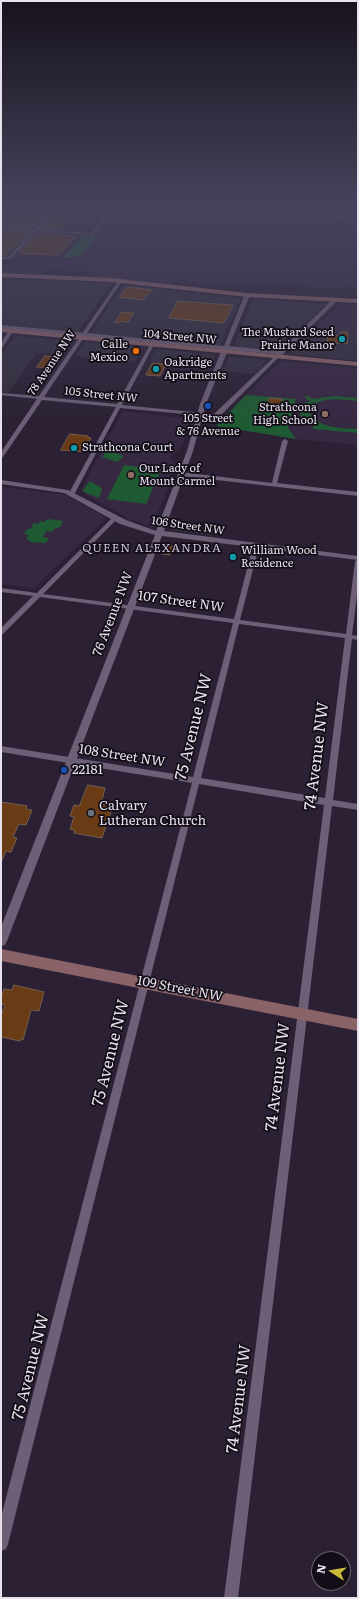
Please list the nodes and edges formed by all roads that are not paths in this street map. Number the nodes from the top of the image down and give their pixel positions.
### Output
1 (53, 278) edge
2 (120, 281) junction
3 (247, 295) junction
4 (335, 300) junction
5 (358, 301) edge
6 (1, 327) edge
7 (1, 330) edge
8 (13, 330) junction
9 (82, 336) junction
10 (154, 343) junction
11 (1, 346) edge
12 (225, 349) junction
13 (280, 355) junction
14 (358, 364) edge
15 (1, 394) edge
16 (40, 399) junction
17 (119, 407) junction
18 (199, 415) junction
19 (285, 441) dead end
20 (1, 456) edge
21 (181, 474) junction
22 (1, 482) edge
23 (274, 485) junction
24 (72, 493) junction
25 (358, 494) edge
26 (115, 518) junction
27 (158, 534) junction
28 (256, 546) junction
29 (358, 559) edge
30 (1, 590) edge
31 (38, 595) junction
32 (130, 607) junction
33 (237, 622) junction
34 (1, 632) edge
35 (353, 637) edge
36 (1, 749) edge
37 (70, 760) junction
38 (196, 780) junction
39 (328, 802) junction
40 (358, 807) edge
41 (1, 941) edge
42 (1, 955) edge
43 (144, 983) junction
44 (302, 1014) junction
45 (358, 1025) edge
46 (1, 1544) edge
47 (231, 1598) edge

1 - 2 main road
2 - 3 main road
2 - 9 street, 78 Avenue NW
3 - 4 main road
3 - 12 street, 76 Avenue NW
4 - 5 main road
4 - 13 street
6 - 8 street, 104 Street NW
7 - 8 main road, 104 Street NW
8 - 9 main road, 104 Street NW
8 - 11 street
9 - 10 main road, 104 Street NW
9 - 16 street, 78 Avenue NW
10 - 12 main road, 104 Street NW
10 - 17 street
12 - 13 main road, 104 Street NW
12 - 18 street, 76 Avenue NW
13 - 14 main road, 104 Street NW
13 - 18 street, 105 Street NW
15 - 16 street, 105 Street NW
16 - 17 street, 105 Street NW
16 - 20 street, 78 Avenue NW
17 - 18 street, 105 Street NW
17 - 24 street
18 - 21 street, 76 Avenue NW
19 - 23 street
21 - 23 street
21 - 27 street, 76 Avenue NW
22 - 24 street, 106 Street NW
23 - 25 street
24 - 26 street, 106 Street NW
26 - 27 street, 106 Street NW
26 - 31 street
27 - 28 street, 106 Street NW
27 - 32 street, 76 Avenue NW
28 - 29 street, 106 Street NW
28 - 33 street, 75 Avenue NW
29 - 35 street, 74 Avenue NW
30 - 31 street, 107 Street NW
31 - 32 street, 107 Street NW
31 - 34 street
32 - 33 street, 107 Street NW
32 - 37 street, 76 Avenue NW
33 - 35 street, 107 Street NW
33 - 38 street, 75 Avenue NW
35 - 39 street, 74 Avenue NW
36 - 37 street, 108 Street NW
37 - 38 street, 108 Street NW
37 - 41 street, 76 Avenue NW
38 - 39 street, 108 Street NW
38 - 43 street, 75 Avenue NW
39 - 40 street, 108 Street NW
39 - 44 street, 74 Avenue NW
42 - 43 main road, 109 Street NW
43 - 44 main road, 109 Street NW
43 - 46 street, 75 Avenue NW
44 - 45 main road, 109 Street NW
44 - 47 street, 74 Avenue NW

